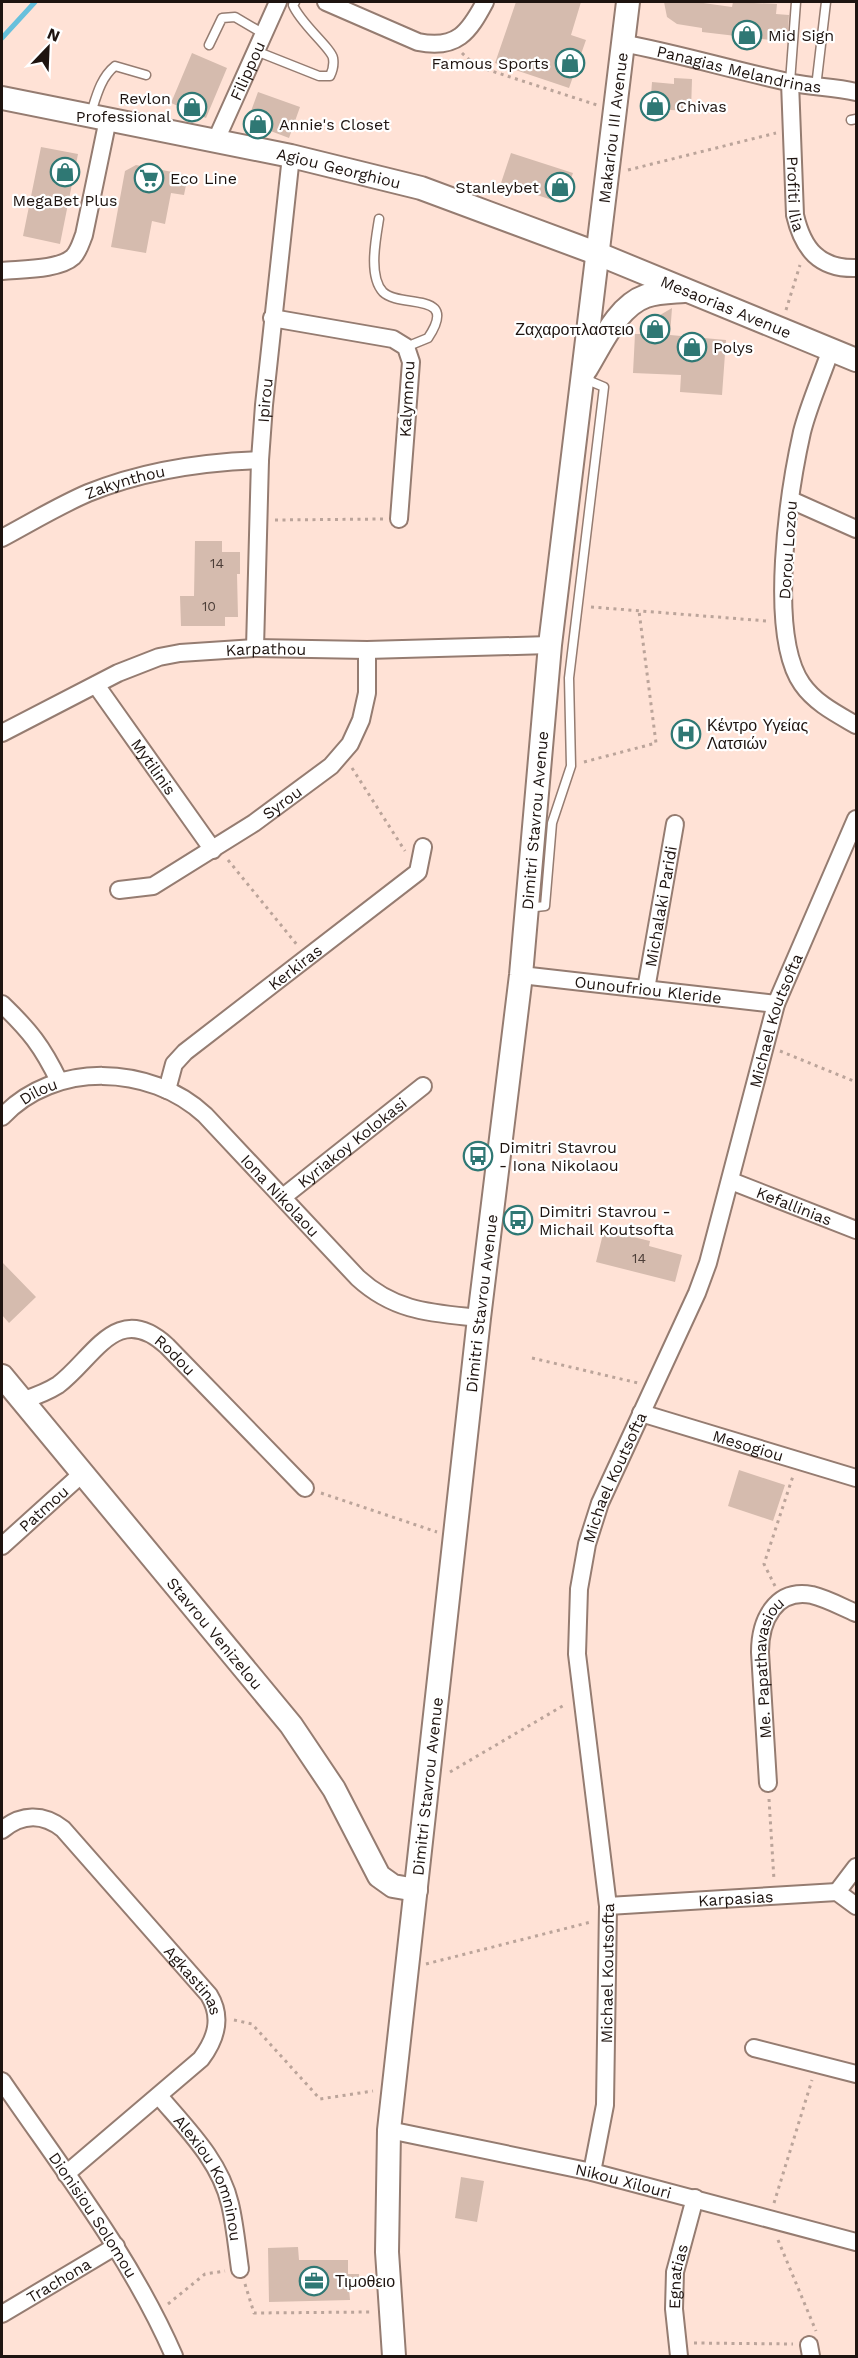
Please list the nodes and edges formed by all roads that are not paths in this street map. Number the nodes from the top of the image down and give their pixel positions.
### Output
1 (279, 2) edge
2 (295, 2) edge
3 (326, 2) edge
4 (485, 2) edge
5 (628, 2) edge
6 (796, 2) edge
7 (826, 2) edge
8 (264, 34) junction
9 (622, 42) junction
10 (209, 45) dead end
11 (256, 51) junction
12 (146, 75) dead end
13 (790, 82) junction
14 (816, 88) junction
15 (856, 92) edge
16 (2, 98) edge
17 (99, 118) junction
18 (216, 140) junction
19 (291, 156) junction
20 (379, 219) dead end
21 (596, 253) junction
22 (856, 268) edge
23 (2, 271) edge
24 (689, 291) junction
25 (272, 318) junction
26 (406, 346) junction
27 (831, 349) junction
28 (856, 360) edge
29 (582, 377) junction
30 (260, 460) junction
31 (791, 500) junction
32 (399, 519) road end
33 (856, 529) edge
34 (2, 538) edge
35 (550, 645) junction
36 (255, 648) junction
37 (367, 650) junction
38 (96, 685) junction
39 (856, 725) edge
40 (3, 728) edge
41 (856, 819) edge
42 (675, 824) dead end
43 (423, 847) dead end
44 (215, 848) junction
45 (119, 890) dead end
46 (527, 908) junction
47 (521, 975) junction
48 (646, 989) junction
49 (2, 1004) edge
50 (776, 1004) junction
51 (82, 1076) joint
52 (59, 1081) junction
53 (423, 1086) dead end
54 (167, 1089) junction
55 (2, 1118) edge
56 (731, 1181) junction
57 (283, 1197) junction
58 (856, 1230) edge
59 (479, 1318) junction
60 (2, 1376) edge
61 (24, 1400) junction
62 (641, 1413) junction
63 (84, 1472) junction
64 (856, 1478) edge
65 (305, 1488) road end
66 (2, 1546) edge
67 (856, 1613) edge
68 (768, 1783) road end
69 (2, 1830) edge
70 (856, 1867) edge
71 (416, 1890) junction
72 (837, 1892) junction
73 (856, 1906) edge
74 (608, 1912) junction
75 (754, 2048) dead end
76 (856, 2073) edge
77 (2, 2081) edge
78 (159, 2096) junction
79 (389, 2130) junction
80 (592, 2172) junction
81 (66, 2174) junction
82 (695, 2198) junction
83 (856, 2242) edge
84 (116, 2246) junction
85 (240, 2269) road end
86 (2, 2314) edge
87 (678, 2350) edge
88 (174, 2356) edge
89 (394, 2356) edge

1 - 8 street, Filippou
2 - 11 lane
3 - 4 street
5 - 9 main road, Makariou III Avenue
6 - 13 lane
7 - 14 lane
8 - 10 lane
8 - 11 street, Filippou
9 - 13 street, Panagias Melandrinas
9 - 21 main road, Makariou III Avenue
11 - 18 street, Filippou
12 - 17 lane
13 - 14 street, Panagias Melandrinas
13 - 22 street, Profiti Ilia
14 - 15 street, Panagias Melandrinas
16 - 17 main road, Agiou Georghiou
17 - 18 main road, Agiou Georghiou
17 - 23 street
18 - 19 main road, Agiou Georghiou
19 - 21 main road, Agiou Georghiou
19 - 25 street, Ipirou
20 - 26 lane
21 - 24 main road, Mesaorias Avenue
21 - 29 main road, Dimitri Stavrou Avenue
24 - 27 main road, Mesaorias Avenue
24 - 29 main road
25 - 26 street, Kalymnou
25 - 30 street, Ipirou
26 - 32 street, Kalymnou
27 - 28 main road, Mesaorias Avenue
27 - 31 street, Dorou Lozou
29 - 35 main road, Dimitri Stavrou Avenue
29 - 46 lane
30 - 34 street, Zakynthou
30 - 36 street, Ipirou
31 - 33 street
31 - 39 street, Dorou Lozou
35 - 37 street, Karpathou
35 - 46 main road, Dimitri Stavrou Avenue
36 - 37 street, Karpathou
36 - 38 street, Karpathou
37 - 44 street, Syrou
38 - 40 street, Karpathou
38 - 44 street, Mytilinis
41 - 50 street, Michael Koutsofta
42 - 48 street, Michalaki Paridi
43 - 54 street, Kerkiras
44 - 45 street, Syrou
46 - 47 main road, Dimitri Stavrou Avenue
47 - 48 street, Ounoufriou Kleride
47 - 59 main road, Dimitri Stavrou Avenue
48 - 50 street, Ounoufriou Kleride
49 - 52 street
50 - 56 street, Michael Koutsofta
51 - 52 street, Dilou
51 - 54 street, Iona Nikolaou
52 - 55 street, Dilou
53 - 57 street, Kyriakoy Kolokasi
54 - 57 street, Iona Nikolaou
56 - 58 street, Kefallinias
56 - 62 street, Michael Koutsofta
57 - 59 street, Iona Nikolaou
59 - 71 main road, Dimitri Stavrou Avenue
60 - 61 main road, Stavrou Venizelou
61 - 63 main road, Stavrou Venizelou
61 - 65 street, Rodou
62 - 64 street, Mesogiou
62 - 74 street, Michael Koutsofta
63 - 66 street, Patmou
63 - 71 main road, Stavrou Venizelou
67 - 68 street, Me. Papathavasiou
69 - 78 street, Agkastinas
70 - 72 street
71 - 79 main road, Dimitri Stavrou Avenue
72 - 73 street
72 - 74 street, Karpasias
74 - 80 street, Michael Koutsofta
75 - 76 street
77 - 81 street, Dionisiou Solomou
78 - 81 street, Agkastinas
78 - 85 street, Alexiou Komninou
79 - 80 street, Nikou Xilouri
79 - 89 main road, Dimitri Stavrou Avenue
80 - 82 street, Nikou Xilouri
81 - 84 street, Dionisiou Solomou
82 - 83 street, Nikou Xilouri
82 - 87 street, Egnatias
84 - 86 street, Trachona
84 - 88 street, Dionisiou Solomou

